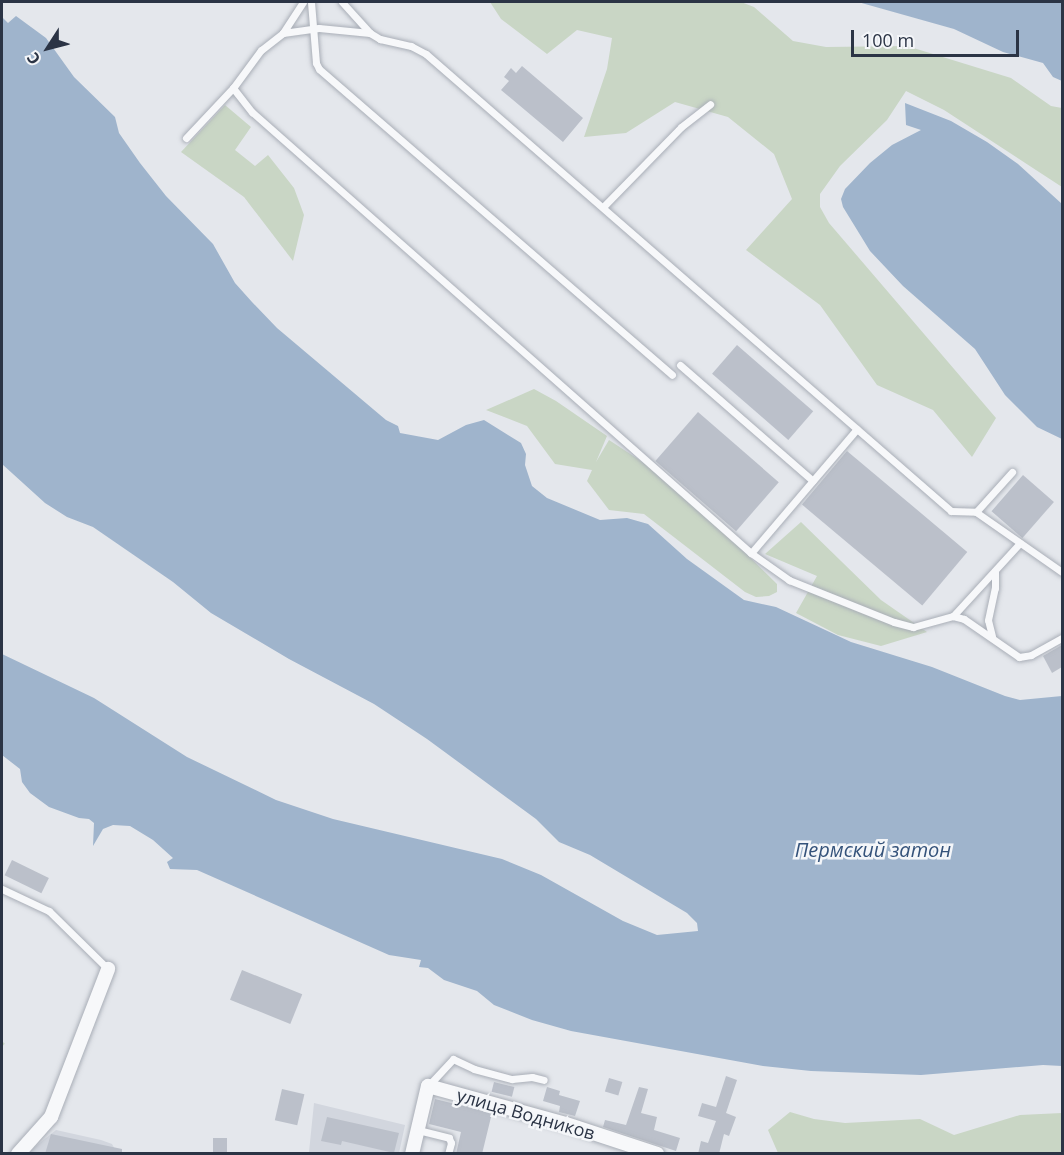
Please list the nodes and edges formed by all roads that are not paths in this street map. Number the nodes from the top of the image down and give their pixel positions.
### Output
1 (303, 2) edge
2 (311, 2) edge
3 (342, 2) edge
4 (314, 29) junction
5 (283, 33) junction
6 (370, 33) junction
7 (233, 88) junction
8 (710, 104) dead end
9 (186, 138) dead end
10 (603, 207) junction
11 (680, 365) dead end
12 (672, 375) dead end
13 (857, 429) junction
14 (1012, 472) dead end
15 (813, 481) junction
16 (976, 512) junction
17 (1020, 543) junction
18 (752, 553) junction
19 (995, 571) junction
20 (1062, 572) edge
21 (953, 616) junction
22 (992, 636) junction
23 (1062, 638) edge
24 (2, 889) edge
25 (108, 969) joint
26 (544, 1080) dead end
27 (428, 1086) junction
28 (418, 1130) junction
29 (18, 1154) edge
30 (412, 1154) edge
31 (448, 1154) edge
32 (657, 1154) edge

1 - 5 lane
2 - 4 lane
3 - 6 lane
4 - 5 lane
4 - 6 lane
4 - 12 lane
5 - 7 lane
6 - 10 lane
7 - 9 lane
7 - 18 lane
8 - 10 lane
10 - 13 lane
11 - 15 lane
13 - 15 lane
13 - 16 lane
14 - 16 lane
15 - 18 lane
16 - 17 lane
17 - 19 lane
17 - 20 lane
18 - 21 lane
19 - 21 lane
19 - 22 lane
21 - 22 lane
22 - 23 lane
24 - 25 lane
25 - 29 street
26 - 27 lane
27 - 28 street
27 - 32 street, улица Водников
28 - 30 street
28 - 31 lane

